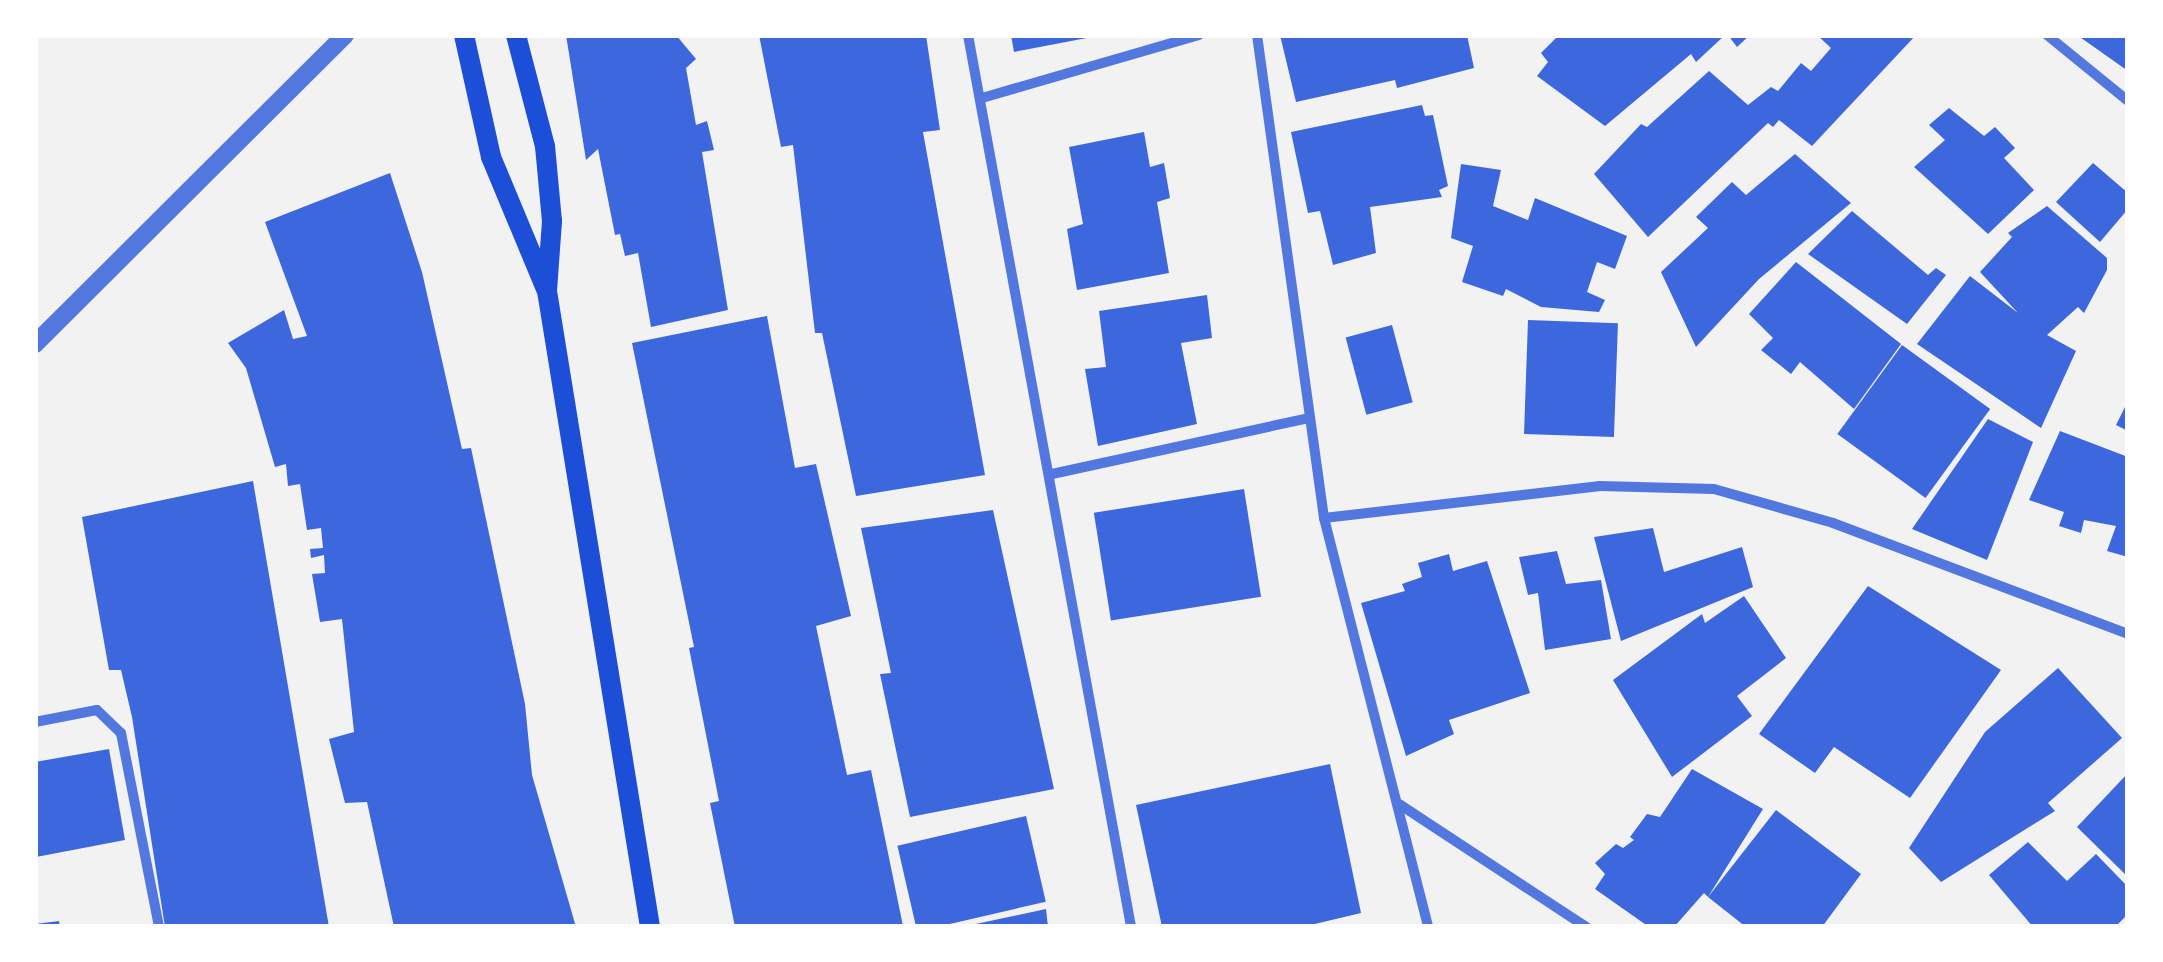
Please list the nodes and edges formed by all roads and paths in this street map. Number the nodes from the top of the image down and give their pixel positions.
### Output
1 (345, 35) edge
2 (464, 35) edge
3 (516, 35) edge
4 (968, 35) edge
5 (1200, 35) edge
6 (1256, 35) edge
7 (2047, 35) edge
8 (982, 98) junction
9 (2128, 102) edge
10 (547, 291) junction
11 (35, 344) edge
12 (1305, 419) junction
13 (1052, 474) junction
14 (1324, 518) junction
15 (2128, 634) edge
16 (35, 722) edge
17 (1399, 804) junction
18 (159, 927) edge
19 (650, 927) edge
20 (1131, 927) edge
21 (1428, 927) edge
22 (1586, 927) edge

1 - 11 street
2 - 10 main road
3 - 10 main road
4 - 8 street
5 - 8 street
6 - 12 street
7 - 9 street
8 - 13 street
10 - 19 main road
12 - 13 street
12 - 14 street
13 - 20 street
14 - 15 street
14 - 17 street
16 - 18 street
17 - 21 street
17 - 22 street

